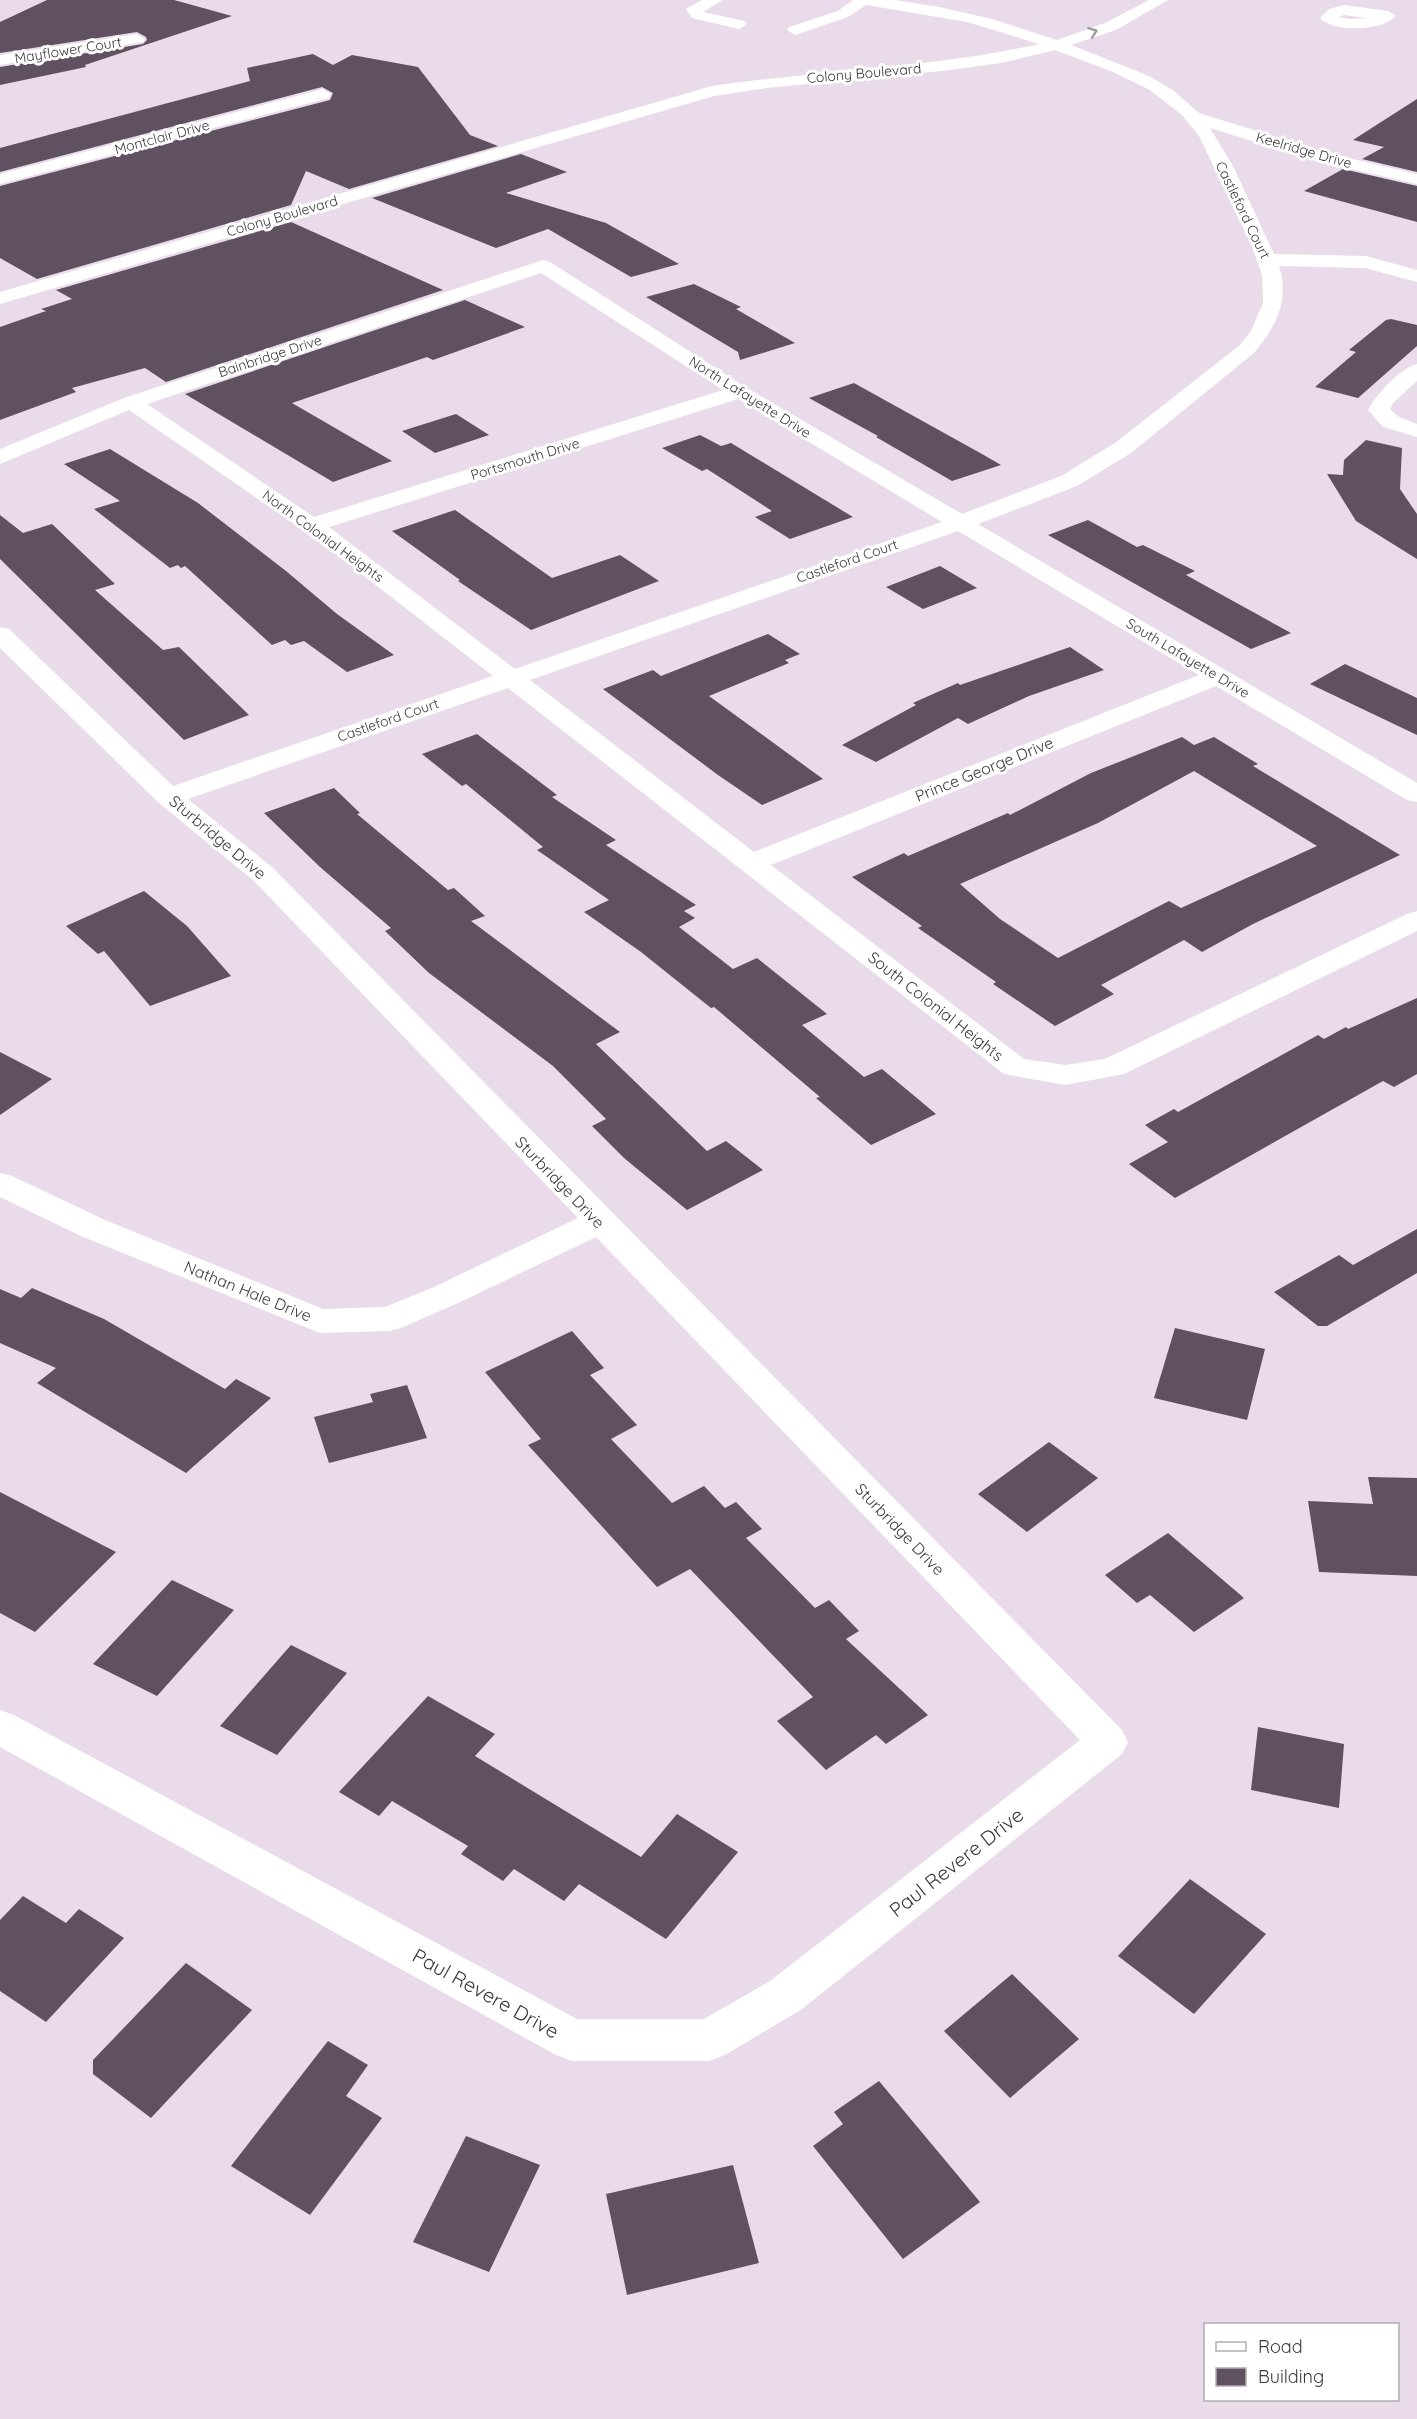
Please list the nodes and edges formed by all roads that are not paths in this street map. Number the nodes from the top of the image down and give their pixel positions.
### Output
1 (715, 0) edge
2 (864, 0) edge
3 (1128, 0) edge
4 (1160, 0) edge
5 (1406, 14) dead end
6 (1388, 16) dead end
7 (739, 24) dead end
8 (795, 30) dead end
9 (1032, 37) junction
10 (136, 39) dead end
11 (1055, 44) junction
12 (0, 60) edge
13 (323, 94) dead end
14 (1193, 117) junction
15 (563, 134) junction
16 (1234, 153) junction
17 (1322, 157) junction
18 (0, 179) edge
19 (1417, 179) edge
20 (1269, 260) junction
21 (543, 266) joint
22 (1417, 276) edge
23 (0, 298) edge
24 (1417, 370) edge
25 (740, 392) junction
26 (130, 402) junction
27 (1417, 431) edge
28 (0, 457) edge
29 (960, 523) junction
30 (310, 525) junction
31 (0, 634) edge
32 (1218, 676) junction
33 (511, 678) junction
34 (1417, 794) edge
35 (169, 797) junction
36 (750, 863) junction
37 (1417, 920) edge
38 (0, 1184) edge
39 (599, 1222) junction
40 (0, 1727) edge
41 (1108, 1742) joint

1 - 7 street
2 - 8 street
2 - 9 street
3 - 9 street, Colony Boulevard
11 -> 4 street, Colony Boulevard
5 - 6 street
9 - 11 street
9 - 15 street, Colony Boulevard
10 - 12 street, Mayflower Court
11 - 14 street
11 - 15 street, Colony Boulevard
13 - 18 street, Montclair Drive
14 - 16 street, Castleford Court
14 - 17 street, Keelridge Drive
15 - 23 street, Colony Boulevard
16 - 17 street
16 - 20 street, Castleford Court
17 - 19 street, Keelridge Drive
20 - 22 street
20 - 29 street, Castleford Court
21 - 25 street, North Lafayette Drive
21 - 26 street, Bainbridge Drive
24 - 27 street
25 - 29 street, North Lafayette Drive
25 - 30 street, Portsmouth Drive
26 - 28 street, Bainbridge Drive
26 - 30 street, North Colonial Heights
29 - 32 street, South Lafayette Drive
29 - 33 street, Castleford Court
30 - 33 street, North Colonial Heights
31 - 35 street, Sturbridge Drive
32 - 34 street, South Lafayette Drive
32 - 36 street, Prince George Drive
33 - 35 street, Castleford Court
33 - 36 street, South Colonial Heights
35 - 39 street, Sturbridge Drive
36 - 37 street, South Colonial Heights
38 - 39 street, Nathan Hale Drive
39 - 41 street, Sturbridge Drive
40 - 41 street, Paul Revere Drive

